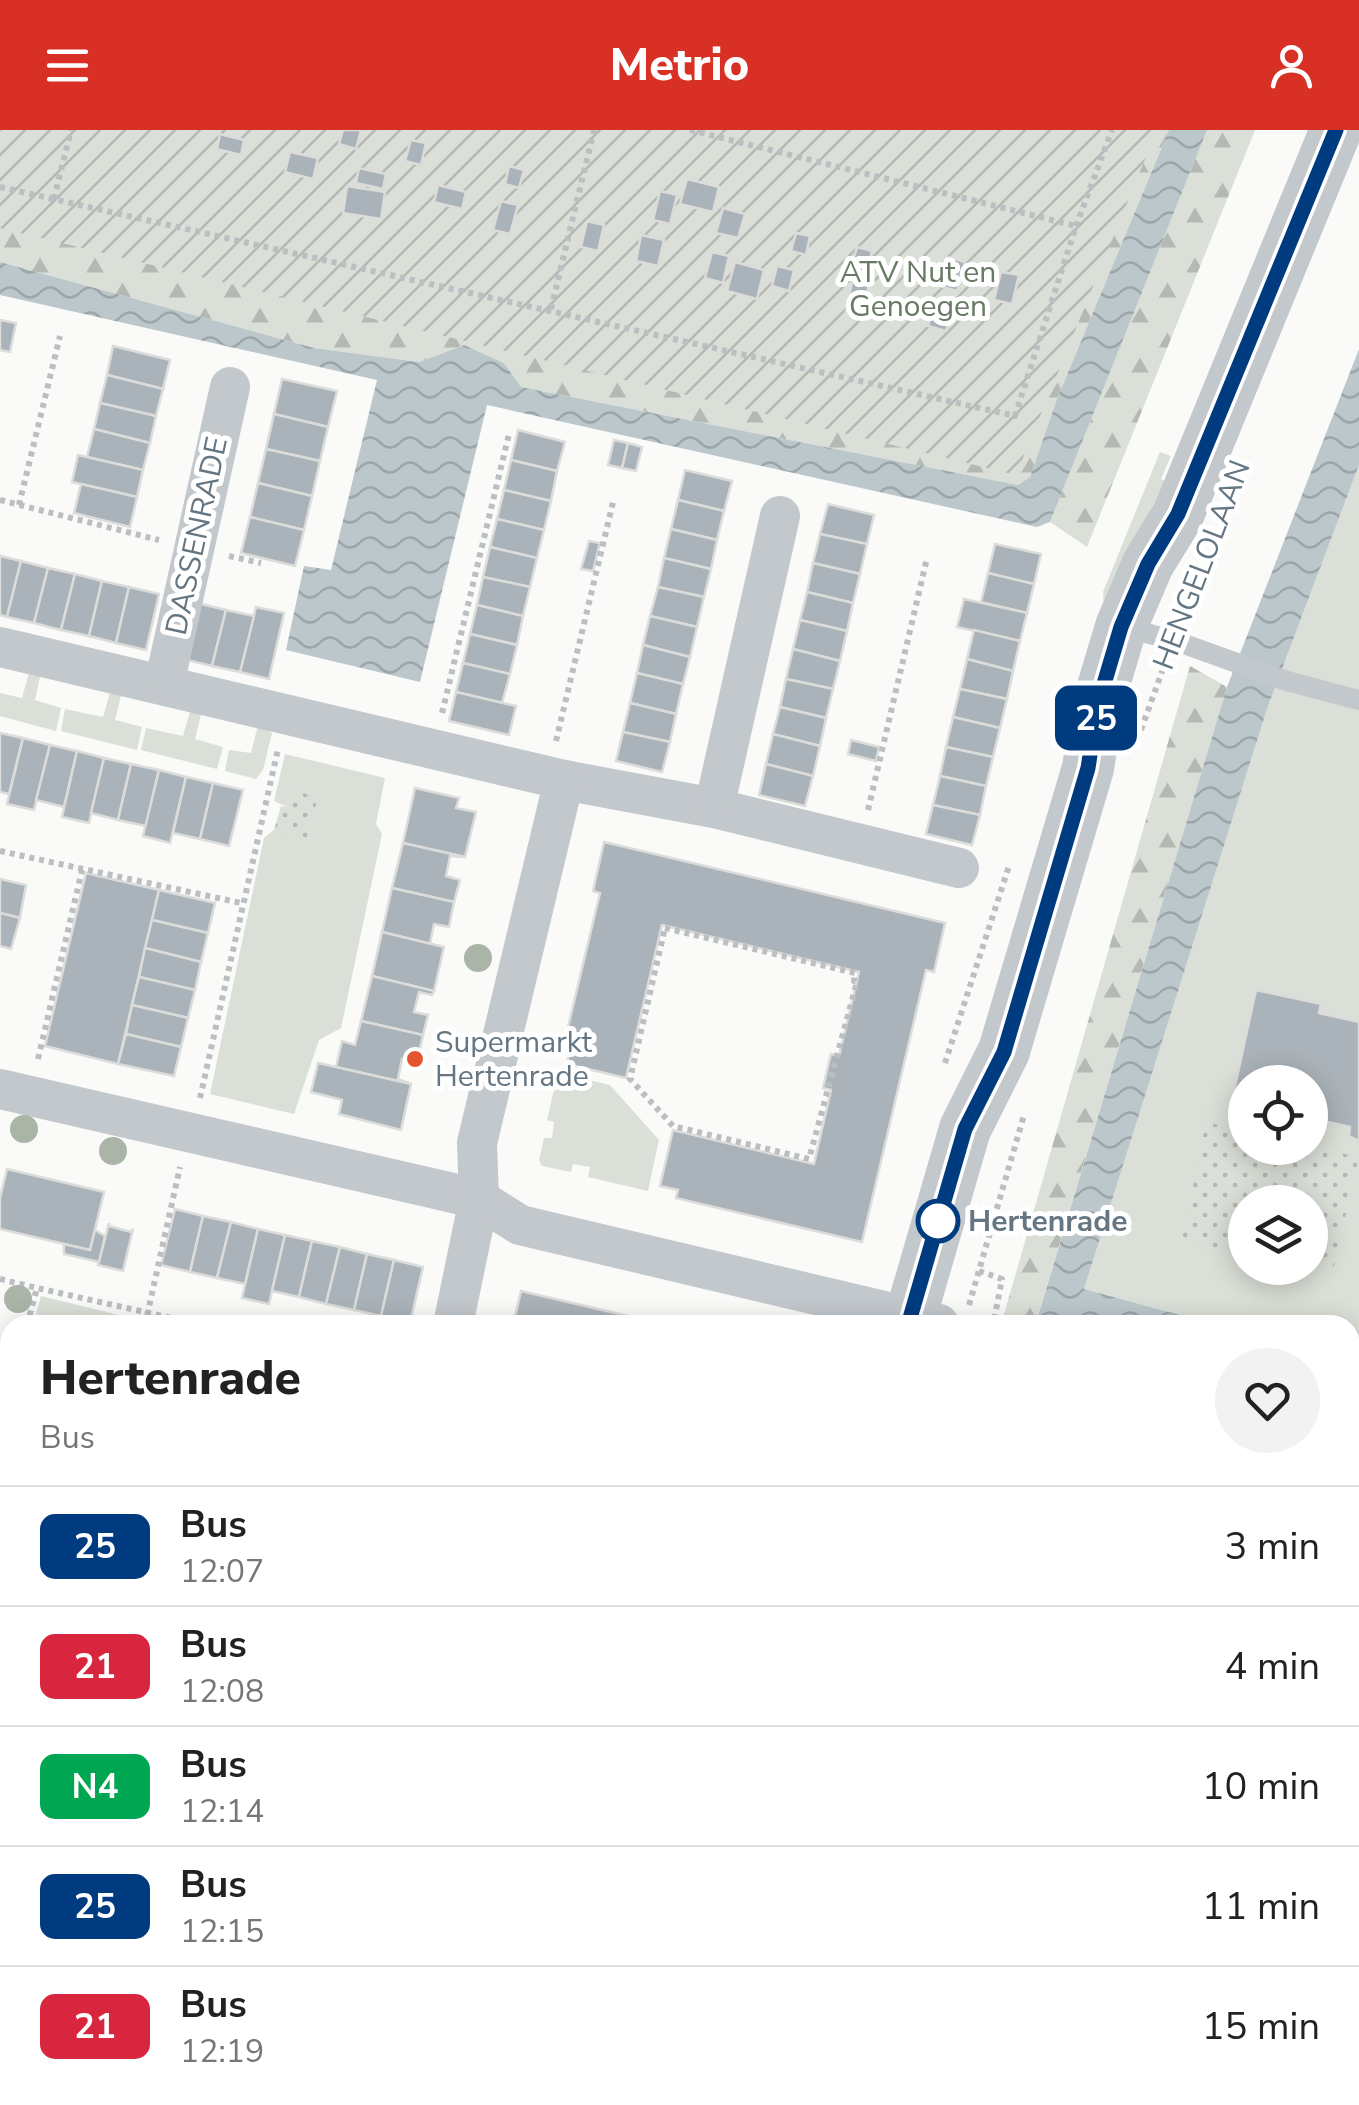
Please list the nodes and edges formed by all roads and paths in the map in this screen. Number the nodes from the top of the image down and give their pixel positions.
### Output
1 (71, 130) edge
2 (594, 130) edge
3 (690, 130) edge
4 (1112, 130) edge
5 (1336, 130) edge
6 (0, 187) edge
7 (54, 199) junction
8 (1076, 226) junction
9 (551, 309) junction
10 (60, 336) dead end
11 (230, 387) dead end
12 (510, 434) dead end
13 (614, 498) dead end
14 (0, 500) edge
15 (19, 505) junction
16 (780, 516) dead end
17 (194, 548) junction
18 (928, 558) dead end
19 (1201, 566) dead end
20 (1148, 634) junction
21 (0, 647) edge
22 (164, 686) junction
23 (1359, 700) edge
24 (286, 714) junction
25 (1136, 744) dead end
26 (434, 748) junction
27 (556, 778) junction
28 (714, 808) junction
29 (860, 844) junction
30 (0, 851) edge
31 (1010, 860) dead end
32 (960, 868) dead end
33 (82, 870) junction
34 (241, 903) junction
35 (855, 982) joint
36 (944, 1067) dead end
37 (15, 1092) edge
38 (1027, 1105) dead end
39 (190, 1133) junction
40 (479, 1199) junction
41 (0, 1279) edge
42 (37, 1288) junction
43 (148, 1312) junction
44 (30, 1315) edge
45 (147, 1315) edge
46 (161, 1315) edge
47 (455, 1315) edge
48 (911, 1315) edge
49 (935, 1315) edge
50 (935, 1315) edge

1 - 7 path
2 - 9 path
3 - 8 path
4 - 8 path
5 - 20 street, HENGELOLAAN
6 - 7 path
7 - 9 path
8 - 9 path
10 - 15 path
11 - 17 street, DASSENRADE
12 - 26 path
13 - 27 path
14 - 15 path
15 - 17 path
16 - 28 street
17 - 22 street, DASSENRADE
18 - 29 path
19 - 20 path, HENGELOLAAN
20 - 23 lane
20 - 25 path, HENGELOLAAN
20 - 49 street, HENGELOLAAN
21 - 22 street
22 - 24 street
24 - 26 street
24 - 34 path
26 - 27 street
27 - 28 street
27 - 40 street
28 - 29 street
29 - 32 street
30 - 33 path
31 - 36 path
33 - 34 path
33 - 37 path
34 - 39 path
35 - 35 path
37 - 39 street
38 - 50 path
39 - 40 street
39 - 43 path
40 - 47 street
40 - 48 street
41 - 42 path
42 - 43 path
42 - 44 path
43 - 45 path
43 - 46 path

